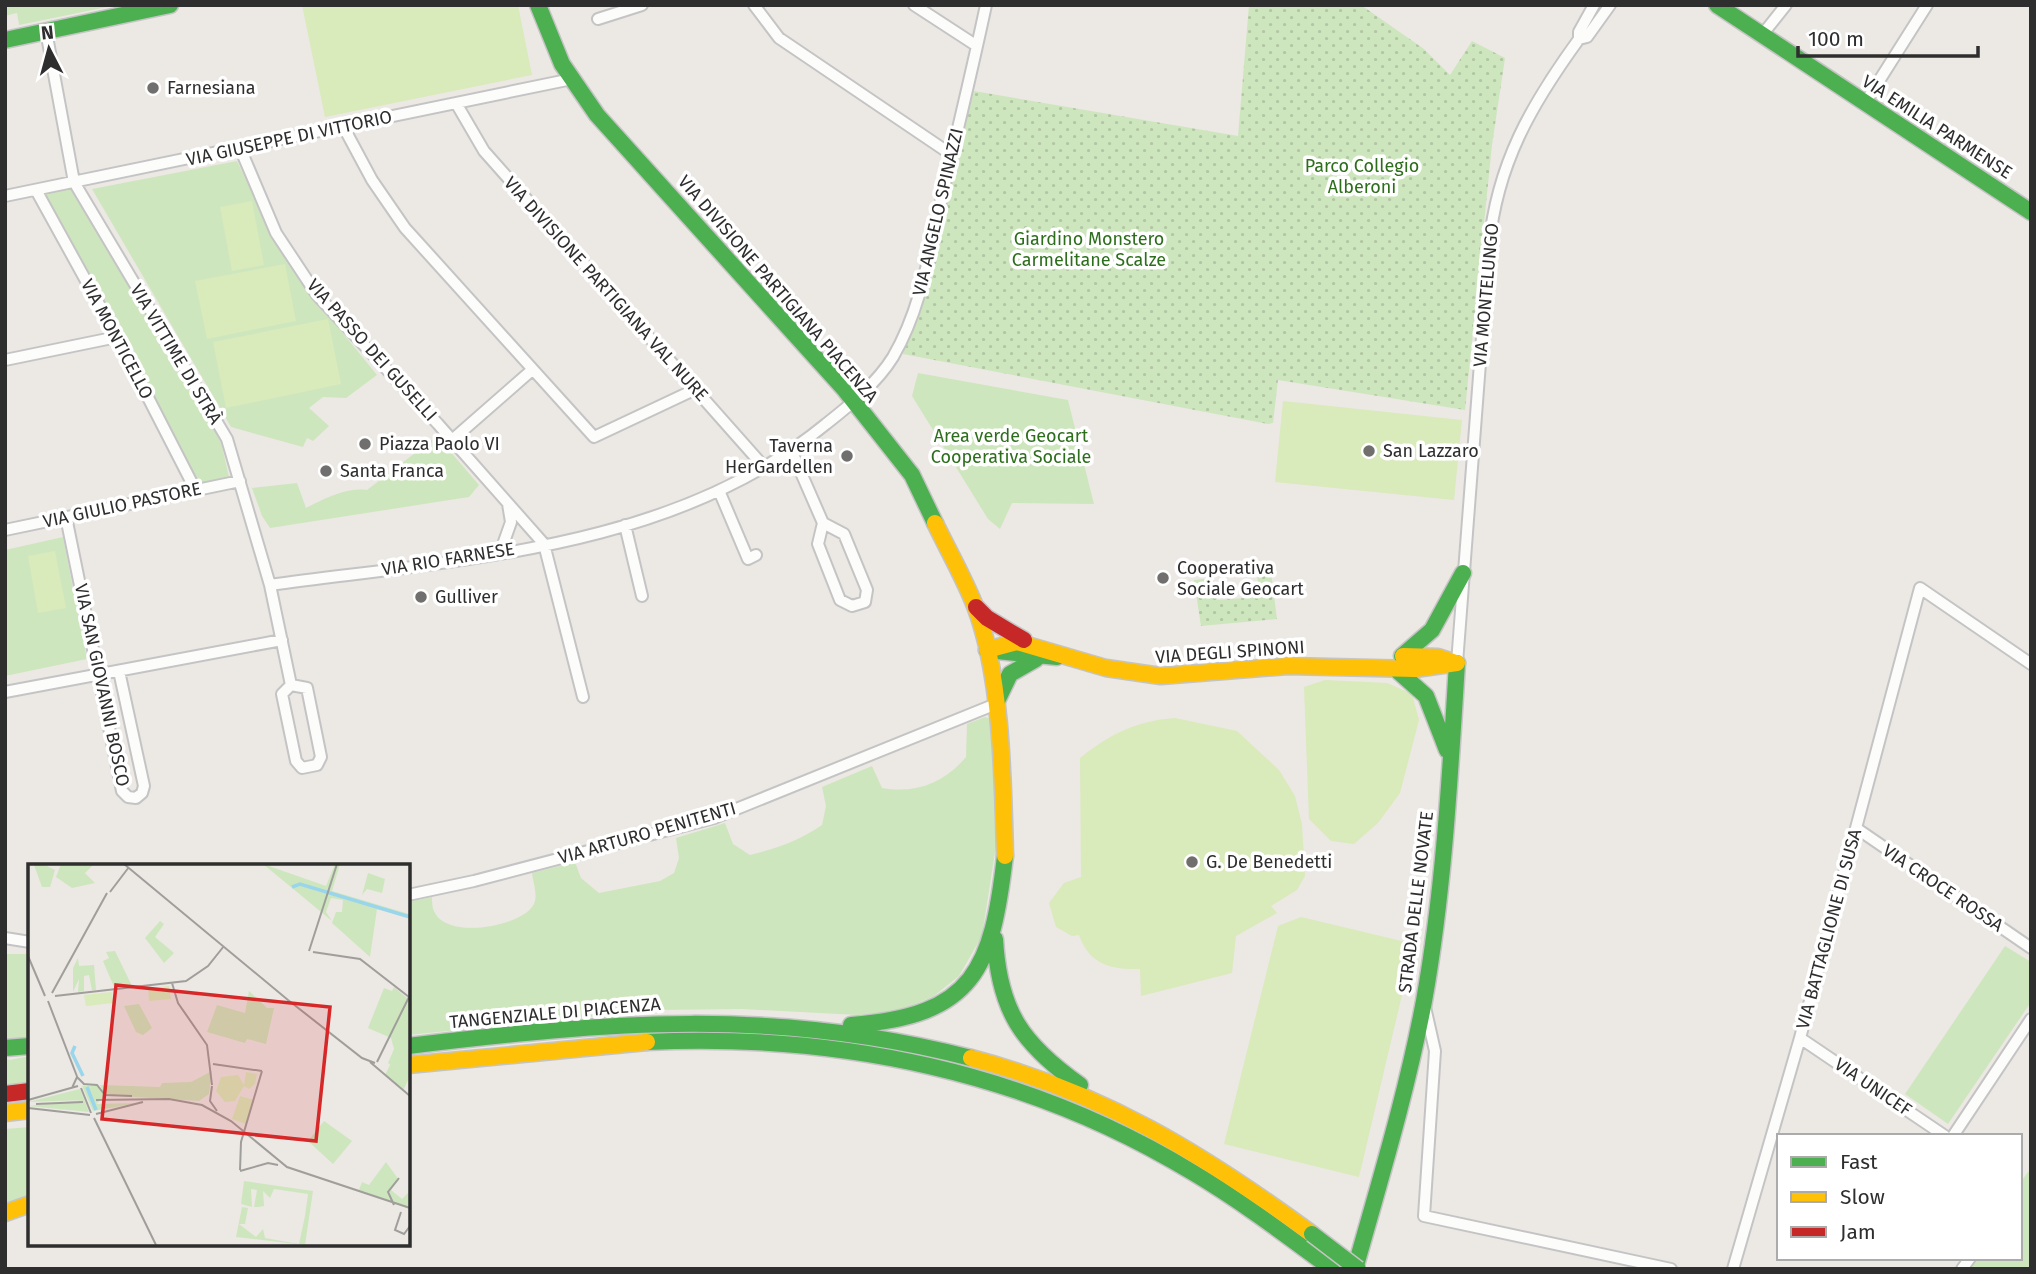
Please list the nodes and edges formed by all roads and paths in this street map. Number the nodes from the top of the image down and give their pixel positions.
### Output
1 (170, 5) edge
2 (538, 5) edge
3 (642, 5) edge
4 (754, 5) edge
5 (914, 5) edge
6 (986, 5) edge
7 (1594, 5) edge
8 (1610, 5) edge
9 (1717, 5) edge
10 (1786, 5) edge
11 (1927, 5) edge
12 (598, 19) dead end
13 (46, 31) junction
14 (1762, 35) junction
15 (1579, 39) junction
16 (5, 40) edge
17 (977, 46) junction
18 (572, 79) junction
19 (456, 103) junction
20 (1865, 103) junction
21 (343, 126) junction
22 (240, 148) junction
23 (952, 155) junction
24 (74, 182) junction
25 (36, 190) junction
26 (5, 196) edge
27 (2031, 212) edge
28 (117, 337) junction
29 (5, 360) edge
30 (532, 370) junction
31 (695, 389) junction
32 (854, 401) junction
33 (452, 440) junction
34 (792, 452) junction
35 (765, 468) junction
36 (240, 481) junction
37 (195, 489) junction
38 (720, 493) junction
39 (506, 502) junction
40 (66, 517) junction
41 (823, 523) junction
42 (625, 525) junction
43 (5, 530) edge
44 (544, 544) junction
45 (500, 553) junction
46 (756, 555) dead end
47 (1463, 573) junction
48 (270, 585) junction
49 (642, 596) dead end
50 (975, 606) junction
51 (282, 640) junction
52 (1027, 642) junction
53 (987, 649) junction
54 (1040, 657) junction
55 (1068, 657) junction
56 (1458, 663) junction
57 (1400, 664) junction
58 (2031, 664) edge
59 (119, 671) junction
60 (99, 675) junction
61 (291, 685) junction
62 (5, 692) edge
63 (583, 697) dead end
64 (996, 704) junction
65 (1451, 762) junction
66 (1856, 828) junction
67 (410, 895) edge
68 (995, 927) junction
69 (5, 938) edge
70 (28, 943) edge
71 (2031, 948) edge
72 (1424, 1002) junction
73 (2031, 1019) edge
74 (806, 1027) junction
75 (1800, 1038) junction
76 (28, 1046) edge
77 (410, 1046) edge
78 (5, 1048) edge
79 (410, 1066) edge
80 (28, 1091) edge
81 (5, 1094) edge
82 (28, 1110) edge
83 (5, 1113) edge
84 (1128, 1117) junction
85 (1942, 1134) edge
86 (1954, 1134) edge
87 (28, 1205) edge
88 (5, 1213) edge
89 (1309, 1241) junction
90 (1332, 1269) edge
91 (1356, 1269) edge
92 (1671, 1269) edge
93 (1733, 1269) edge

1 - 13 main road
2 - 18 main road, VIA DIVISIONE PARTIGIANA PIACENZA
3 - 12 street
4 - 23 street
5 - 17 street
6 - 17 street, VIA ANGELO SPINAZZI
7 - 15 street, VIA MONTELUNGO
8 - 15 street, VIA MONTELUNGO
9 - 14 main road, VIA EMILIA PARMENSE
10 - 14 street
11 - 20 street
13 - 16 main road
13 - 24 street, VIA VITTIME DI STRÀ
14 - 20 main road, VIA EMILIA PARMENSE
15 - 47 street, VIA MONTELUNGO
17 - 23 street, VIA ANGELO SPINAZZI
18 - 19 street, VIA GIUSEPPE DI VITTORIO
18 - 32 main road, VIA DIVISIONE PARTIGIANA PIACENZA
19 - 21 street, VIA GIUSEPPE DI VITTORIO
19 - 31 street, VIA DIVISIONE PARTIGIANA VAL NURE
20 - 27 main road, VIA EMILIA PARMENSE
21 - 22 street, VIA GIUSEPPE DI VITTORIO
21 - 30 street
22 - 24 street, VIA GIUSEPPE DI VITTORIO
22 - 33 street, VIA PASSO DEI GUSELLI
23 - 32 street, VIA ANGELO SPINAZZI
24 - 25 street, VIA GIUSEPPE DI VITTORIO
24 - 36 street, VIA VITTIME DI STRÀ
25 - 26 street, VIA GIUSEPPE DI VITTORIO
25 - 28 street, VIA MONTICELLO
28 - 29 street
28 - 37 street, VIA MONTICELLO
30 - 31 street
30 - 33 street
31 - 35 street, VIA DIVISIONE PARTIGIANA VAL NURE
32 - 34 street, VIA RIO FARNESE
32 - 50 main road, VIA DIVISIONE PARTIGIANA PIACENZA
33 - 39 street, VIA PASSO DEI GUSELLI
34 - 35 street, VIA RIO FARNESE
34 - 41 street
35 - 38 street, VIA RIO FARNESE
36 - 37 street, VIA GIULIO PASTORE
36 - 48 street, VIA VITTIME DI STRÀ
37 - 40 street, VIA GIULIO PASTORE
38 - 42 street, VIA RIO FARNESE
38 - 46 street
39 - 44 street, VIA PASSO DEI GUSELLI
39 - 45 street
40 - 43 street, VIA GIULIO PASTORE
40 - 60 street, VIA SAN GIOVANNI BOSCO
41 - 41 street
42 - 44 street, VIA RIO FARNESE
42 - 49 street
44 - 45 street, VIA RIO FARNESE
44 - 63 street, VIA PASSO DEI GUSELLI
45 - 48 street, VIA RIO FARNESE
47 - 56 street, STRADA DELLE NOVATE
47 - 57 main road
48 - 51 street, VIA VITTIME DI STRÀ
50 - 52 main road
50 - 53 main road, VIA DIVISIONE PARTIGIANA PIACENZA
51 - 59 street
51 - 61 street, VIA VITTIME DI STRÀ
52 - 53 main road, VIA DEGLI SPINONI
52 - 55 main road, VIA DEGLI SPINONI
53 - 54 main road, VIA DEGLI SPINONI
53 - 64 main road, VIA DIVISIONE PARTIGIANA PIACENZA
54 - 55 main road, VIA DEGLI SPINONI
54 - 64 main road
55 - 57 main road, VIA DEGLI SPINONI
56 - 57 main road, VIA DEGLI SPINONI
56 - 65 main road, STRADA DELLE NOVATE
57 - 65 main road
58 - 66 street, VIA BATTAGLIONE DI SUSA
59 - 60 street
59 - 60 street, VIA SAN GIOVANNI BOSCO
60 - 62 street
61 - 61 street, VIA VITTIME DI STRÀ
64 - 67 street, VIA ARTURO PENITENTI
64 - 68 main road, VIA DIVISIONE PARTIGIANA PIACENZA
65 - 72 main road, STRADA DELLE NOVATE
66 - 71 street, VIA CROCE ROSSA
66 - 75 street, VIA BATTAGLIONE DI SUSA
68 - 74 main road
68 - 84 main road
69 - 70 street
72 - 91 main road, STRADA DELLE NOVATE
72 - 92 street
73 - 86 street
74 - 77 main road, TANGENZIALE DI PIACENZA
74 - 84 main road, TANGENZIALE DI PIACENZA
75 - 85 street, VIA UNICEF
75 - 93 street, VIA BATTAGLIONE DI SUSA
76 - 78 main road
79 - 89 main road, TANGENZIALE DI PIACENZA
80 - 81 main road
82 - 83 main road
84 - 89 main road, TANGENZIALE DI PIACENZA
87 - 88 main road
89 - 90 main road, TANGENZIALE DI PIACENZA
89 - 91 main road, TANGENZIALE DI PIACENZA, bridge

